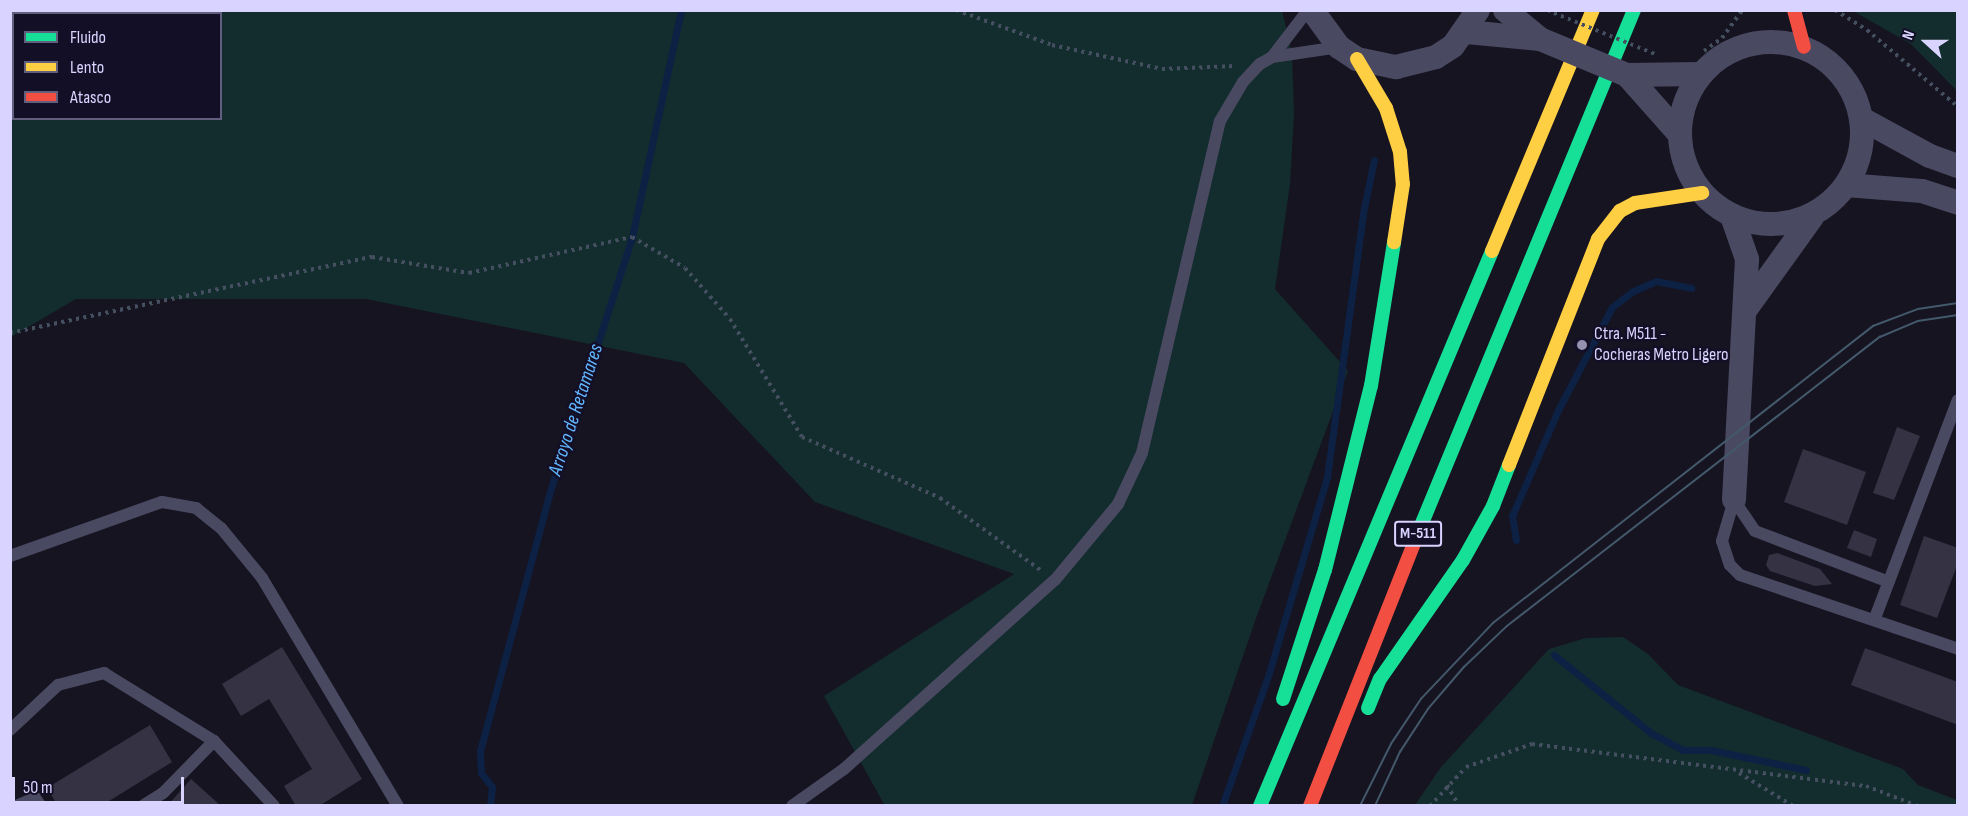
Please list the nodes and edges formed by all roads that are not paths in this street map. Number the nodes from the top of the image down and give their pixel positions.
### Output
1 (1310, 10) edge
2 (1478, 10) edge
3 (1505, 10) edge
4 (1593, 10) edge
5 (1634, 10) edge
6 (1794, 10) edge
7 (1467, 32) junction
8 (1540, 39) junction
9 (1804, 47) junction
10 (1348, 53) junction
11 (1272, 57) junction
12 (1699, 65) junction
13 (1627, 75) junction
14 (1862, 119) junction
15 (1680, 135) junction
16 (1958, 166) edge
17 (1846, 185) junction
18 (1702, 193) junction
19 (1958, 203) edge
20 (1732, 216) junction
21 (1812, 217) junction
22 (1746, 309) junction
23 (1958, 400) edge
24 (1734, 500) junction
25 (10, 556) edge
26 (1889, 582) junction
27 (1875, 618) junction
28 (1958, 650) edge
29 (1280, 709) dead end
30 (1363, 719) dead end
31 (10, 730) edge
32 (1353, 738) dead end
33 (214, 741) junction
34 (1257, 773) dead end
35 (16, 806) edge
36 (41, 806) edge
37 (142, 806) edge
38 (274, 806) edge
39 (398, 806) edge
40 (792, 806) edge
41 (1245, 806) edge
42 (1260, 806) edge
43 (1311, 806) edge

1 - 10 street
1 - 11 lane
2 - 7 street
3 - 8 street
4 - 42 highway, M-511
5 - 43 highway, M-511
6 - 9 highway
7 - 8 street
7 - 10 street
8 - 13 street, bridge
9 - 12 street
9 - 14 street
10 - 11 lane
10 - 29 highway
11 - 40 lane
12 - 13 street
12 - 15 street
13 - 15 street
14 - 16 street
14 - 17 street
15 - 18 street
17 - 19 street
17 - 21 street
18 - 20 street
18 - 30 highway
20 - 21 street
20 - 22 street
21 - 22 street
22 - 24 street
23 - 26 lane
24 - 26 lane
24 - 27 lane
25 - 39 lane
26 - 27 lane
27 - 28 lane
31 - 33 lane
32 - 43 highway
33 - 37 lane
33 - 38 lane
34 - 41 highway
35 - 36 lane

